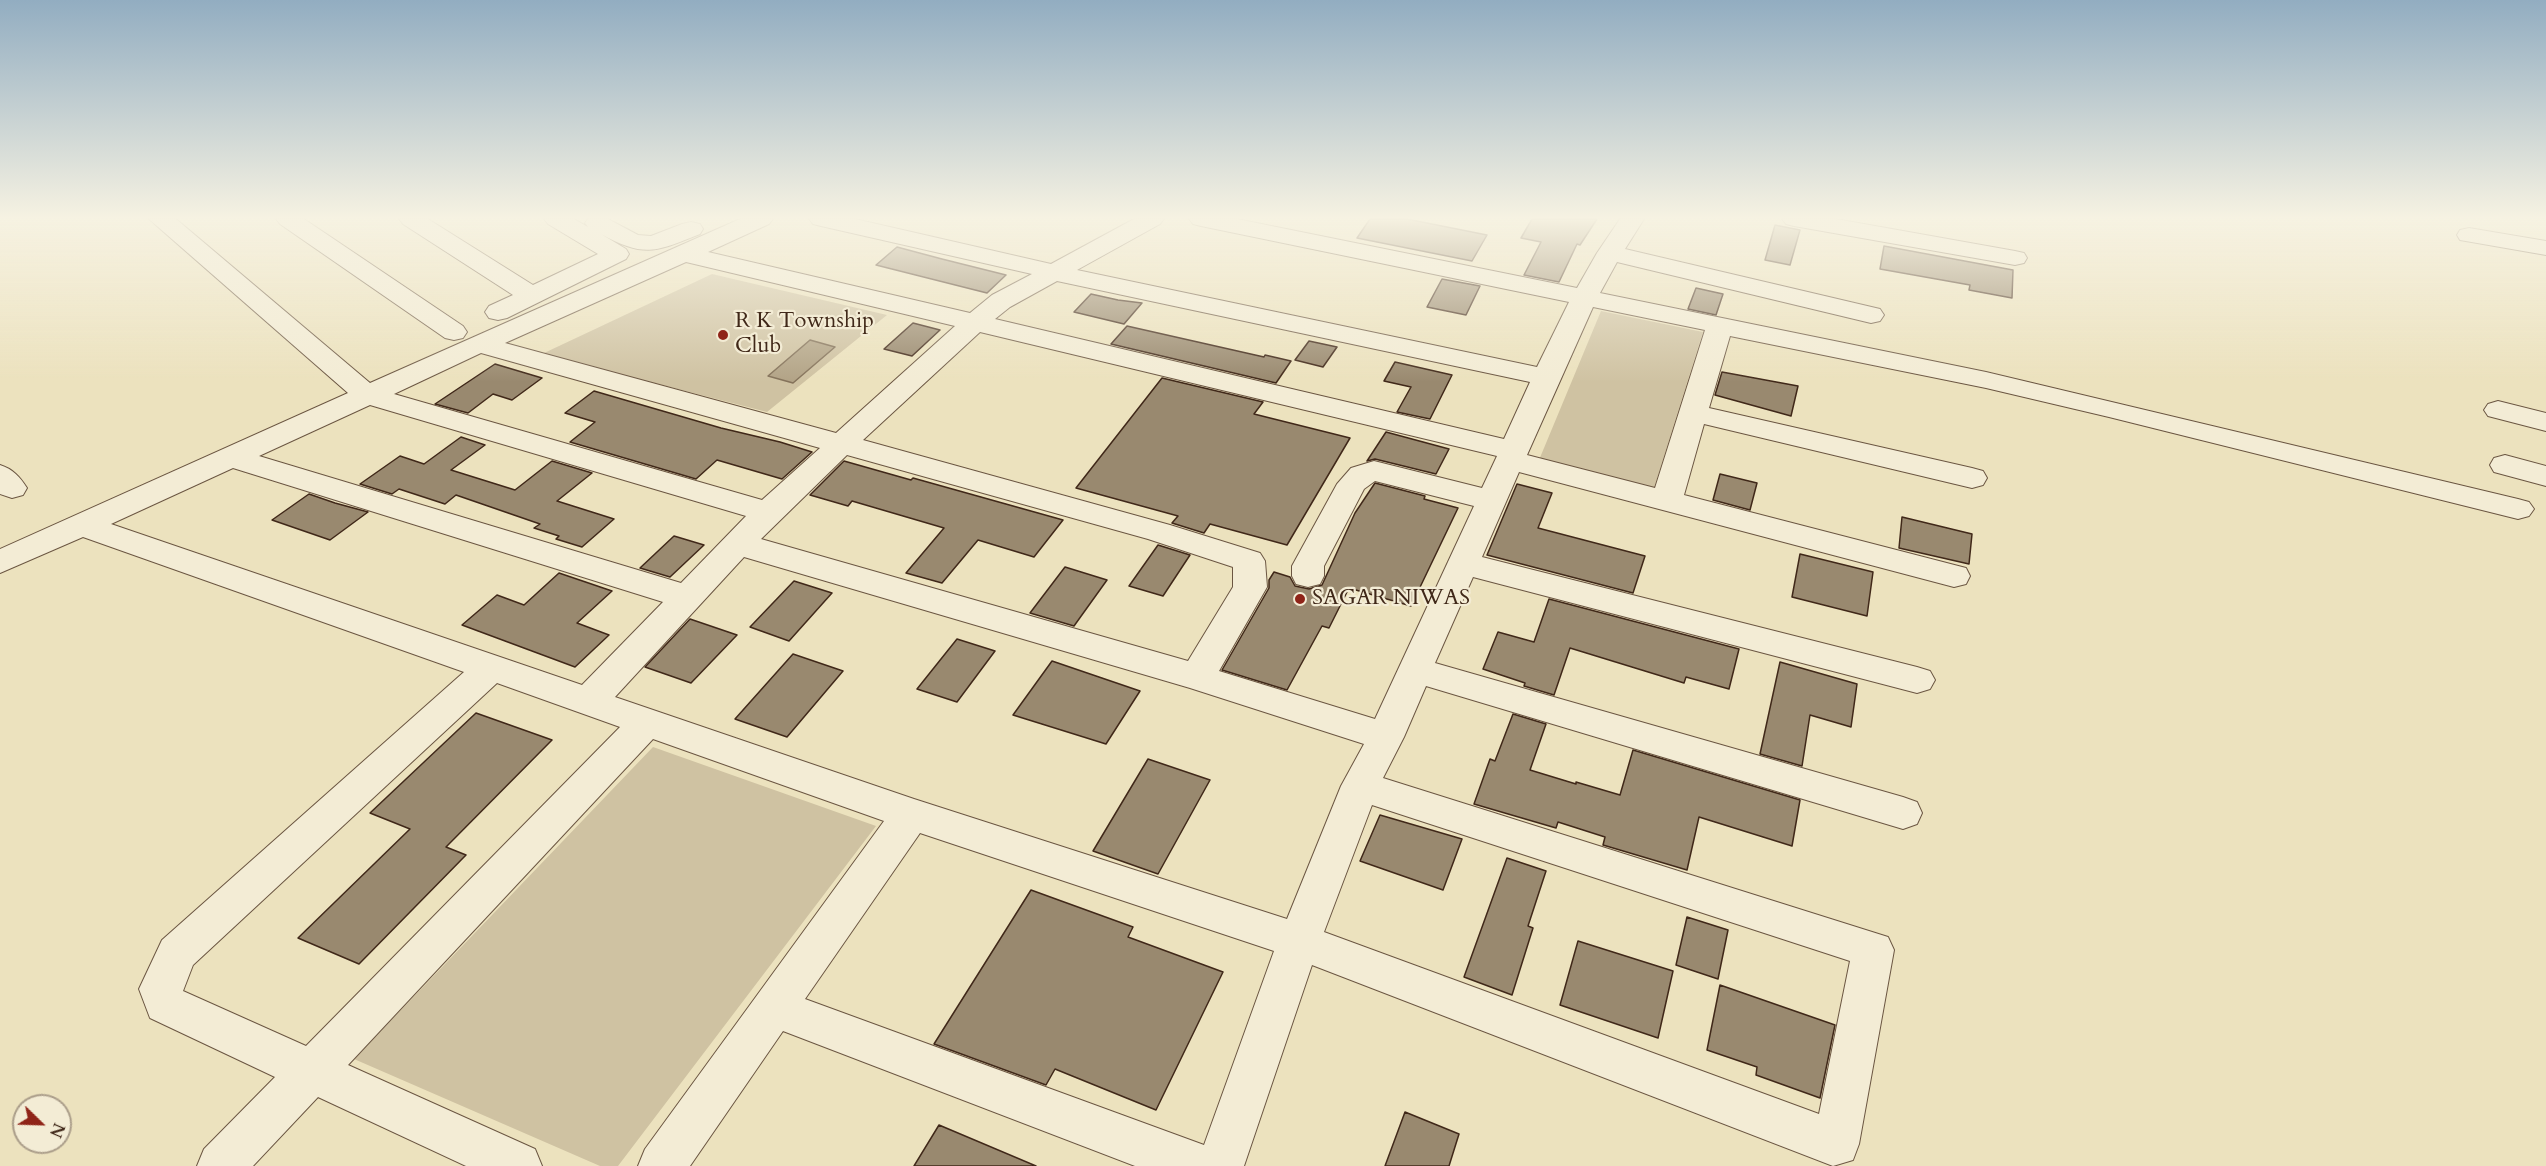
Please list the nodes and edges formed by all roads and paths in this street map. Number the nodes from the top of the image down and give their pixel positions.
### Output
1 (225, 273) edge
2 (369, 273) edge
3 (497, 273) edge
4 (577, 273) edge
5 (614, 273) edge
6 (823, 273) edge
7 (1050, 273) edge
8 (1059, 273) edge
9 (1464, 273) edge
10 (1597, 273) edge
11 (1695, 273) edge
12 (532, 296) junction
13 (1583, 298) junction
14 (1871, 315) dead end
15 (976, 322) junction
16 (1720, 326) junction
17 (466, 338) junction
18 (1545, 377) junction
19 (360, 388) junction
20 (2498, 410) dead end
21 (1693, 413) junction
22 (2546, 422) edge
23 (840, 445) junction
24 (1511, 455) junction
25 (231, 457) junction
26 (2505, 465) dead end
27 (2546, 476) edge
28 (1972, 478) dead end
29 (1492, 500) junction
30 (1667, 501) junction
31 (2518, 509) dead end
32 (768, 512) junction
33 (82, 525) junction
34 (739, 544) junction
35 (0, 562) edge
36 (1464, 563) junction
37 (1308, 576) dead end
38 (1954, 576) dead end
39 (687, 597) junction
40 (492, 667) junction
41 (1414, 670) junction
42 (1197, 677) junction
43 (1917, 680) dead end
44 (589, 701) junction
45 (648, 721) junction
46 (1386, 737) junction
47 (1360, 786) junction
48 (1902, 813) dead end
49 (911, 814) junction
50 (1299, 941) junction
51 (774, 1008) junction
52 (312, 1071) junction
53 (221, 1166) edge
54 (518, 1166) edge
55 (662, 1166) edge
56 (1197, 1166) edge
57 (1220, 1166) edge

1 - 19 street
2 - 17 street
3 - 12 street
4 - 12 street
5 - 17 street
6 - 15 street
7 - 15 street
8 - 18 street
9 - 13 street
10 - 13 street
11 - 14 street
12 - 17 street
13 - 16 street
13 - 18 street
15 - 23 street
15 - 24 street
16 - 21 street
16 - 31 street
17 - 19 street
17 - 23 street
18 - 24 street
19 - 25 street
19 - 32 street
20 - 22 street
21 - 28 street
21 - 30 street
23 - 32 street
23 - 42 street
24 - 29 street
24 - 30 street
25 - 33 street
25 - 39 street
26 - 27 street
29 - 36 street
29 - 37 street
30 - 38 street
32 - 34 street
33 - 35 street
33 - 40 street
34 - 39 street
34 - 42 street
36 - 41 street
36 - 43 street
39 - 44 street
40 - 44 street
40 - 52 street
41 - 46 street
41 - 48 street
42 - 46 street
44 - 45 street
45 - 49 street
45 - 52 street
46 - 47 street
47 - 50 street
47 - 50 street
49 - 50 street
49 - 51 street
50 - 57 street
51 - 55 street
51 - 56 street
52 - 53 street
52 - 54 street

